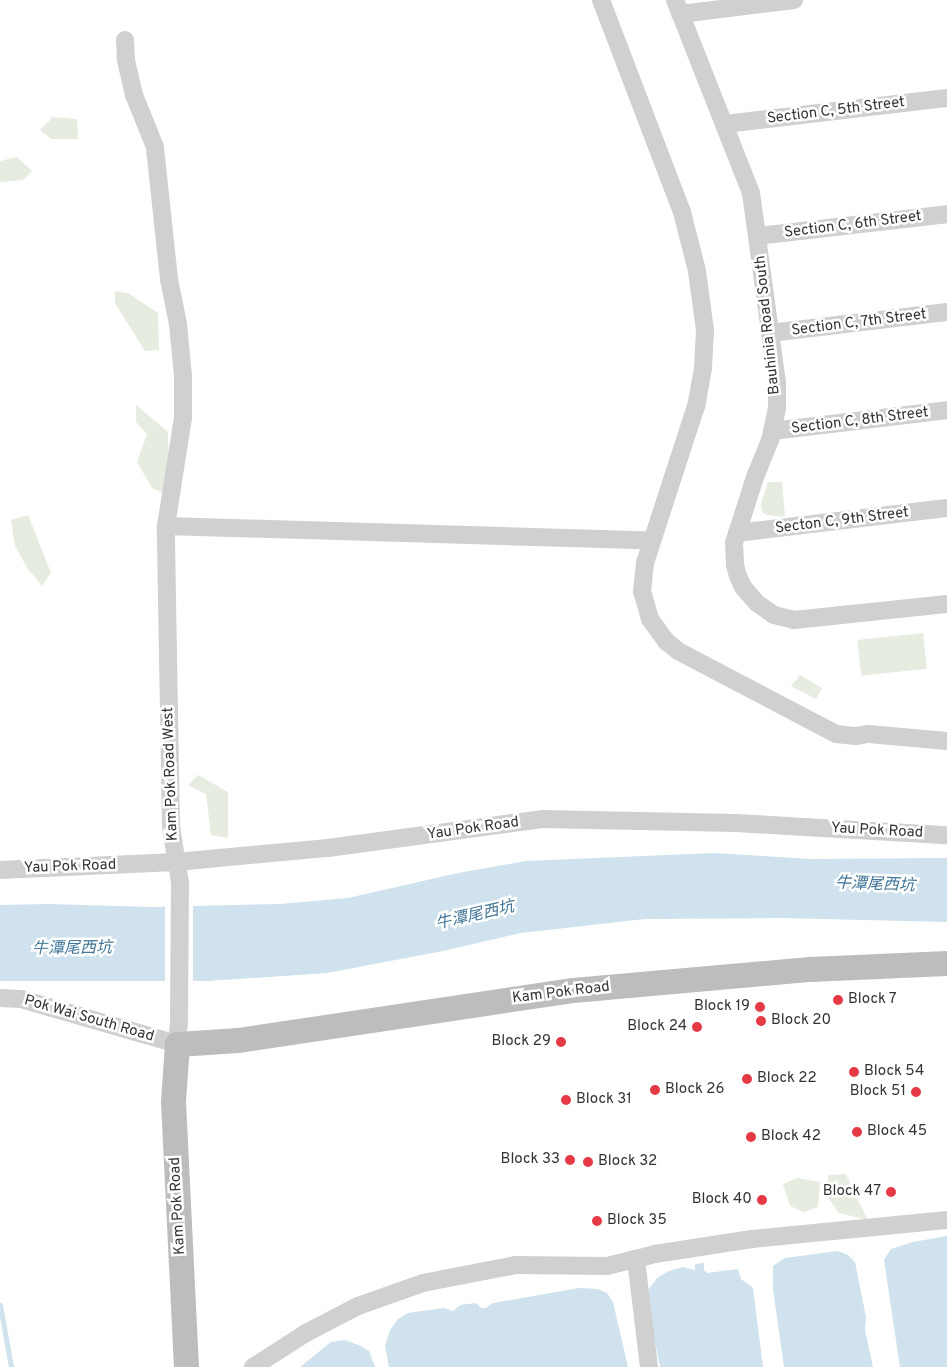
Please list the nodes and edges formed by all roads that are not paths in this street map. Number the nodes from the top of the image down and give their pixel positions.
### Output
1 (601, 0) edge
2 (794, 0) edge
3 (678, 7) edge
4 (125, 40) dead end
5 (947, 98) edge
6 (725, 124) junction
7 (947, 214) edge
8 (758, 236) junction
9 (947, 312) edge
10 (770, 333) junction
11 (947, 410) edge
12 (772, 431) junction
13 (947, 508) edge
14 (166, 526) junction
15 (737, 533) junction
16 (652, 540) junction
17 (947, 604) edge
18 (947, 741) edge
19 (947, 836) edge
20 (176, 862) junction
21 (0, 870) edge
22 (947, 963) edge
23 (0, 998) edge
24 (178, 1024) junction
25 (947, 1220) edge
26 (636, 1260) junction
27 (186, 1367) edge
28 (253, 1367) edge
29 (649, 1367) edge

1 - 16 street
2 - 3 street
3 - 6 street, Bauhinia Road South
4 - 14 street, Kam Pok Road West
5 - 6 street, Section C, 5th Street
6 - 8 street, Bauhinia Road South
7 - 8 street, Section C, 6th Street
8 - 10 street, Bauhinia Road South
9 - 10 street, Section C, 7th Street
10 - 12 street, Bauhinia Road South
11 - 12 street, Section C, 8th Street
12 - 15 street, Bauhinia Road South
13 - 15 street, Secton C, 9th Street
14 - 16 street
14 - 20 street, Kam Pok Road West
15 - 17 street, Bauhinia Road South
16 - 18 street
19 - 20 street, Yau Pok Road
20 - 21 street, Yau Pok Road
20 - 24 street, Kam Pok Road West
22 - 24 street, Kam Pok Road
23 - 24 street, Pok Wai South Road
24 - 27 street, Kam Pok Road
25 - 26 street
26 - 28 street
26 - 29 street

